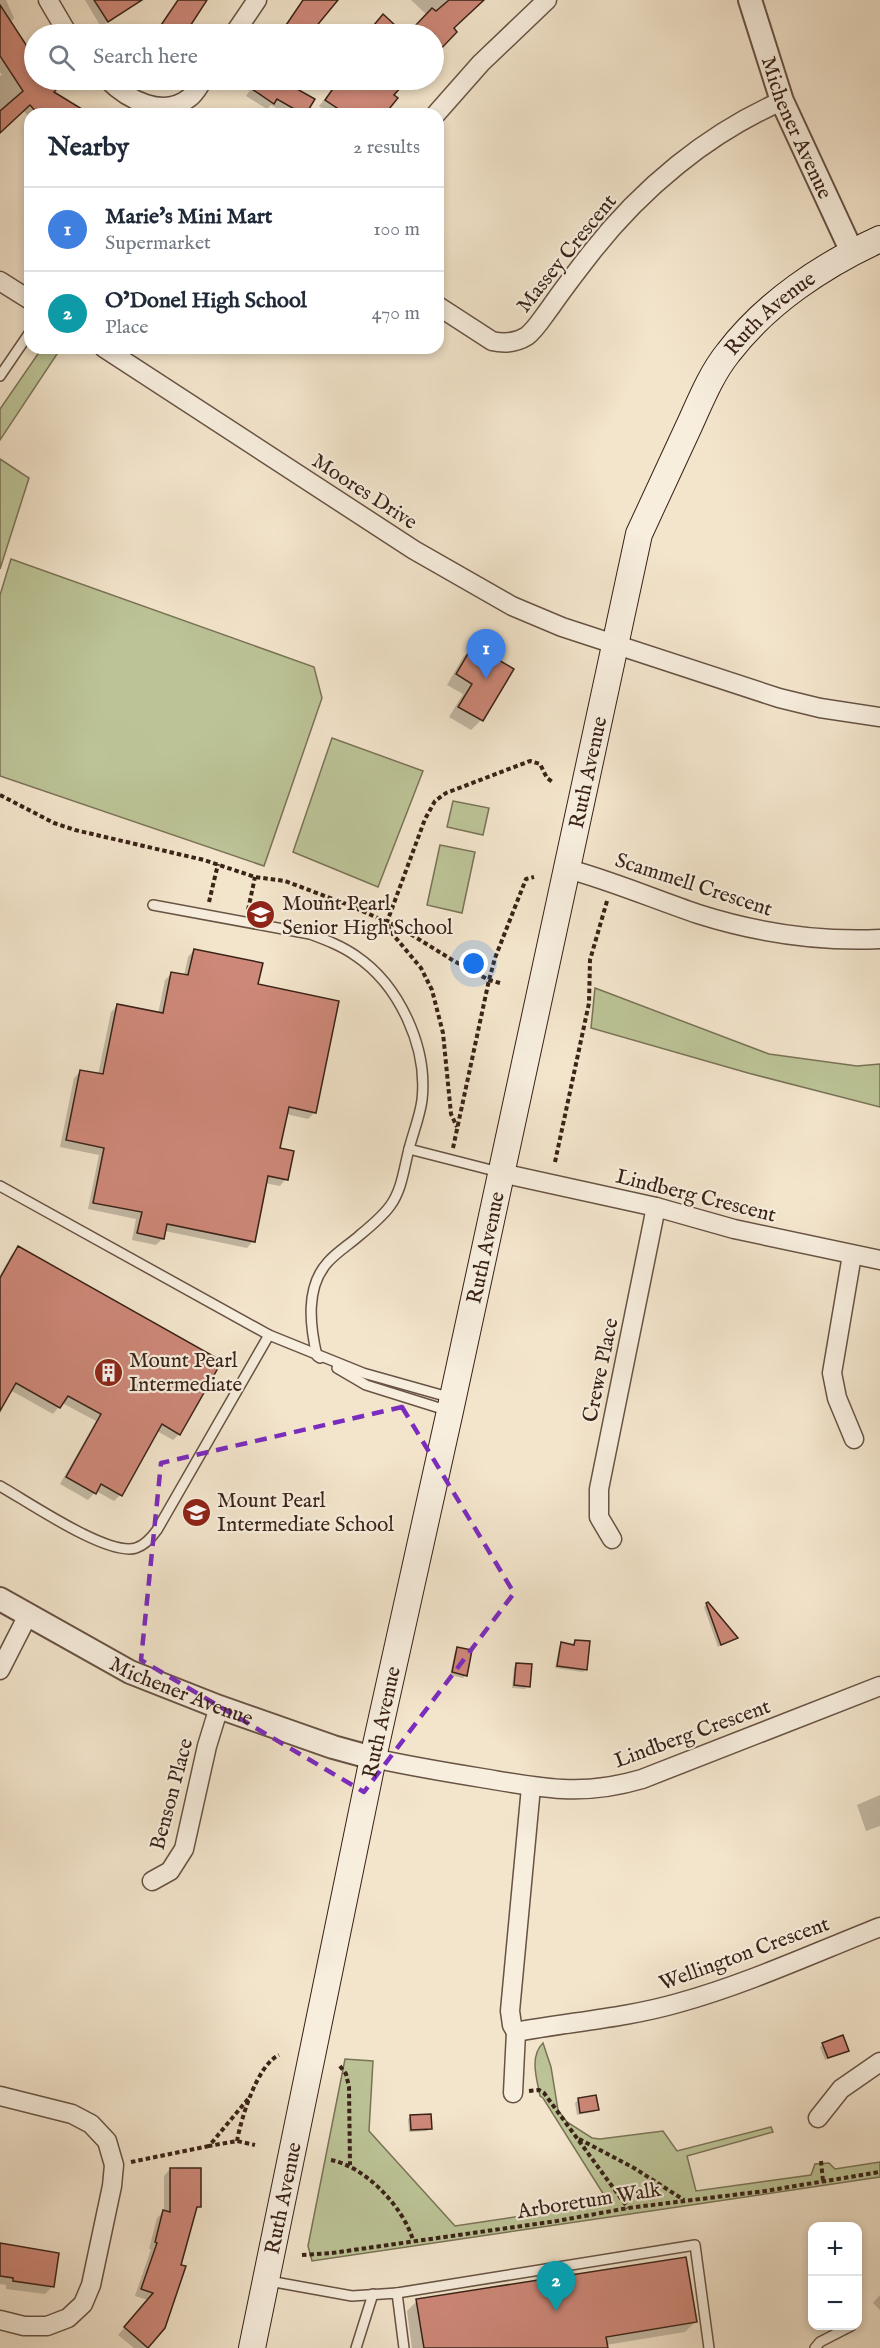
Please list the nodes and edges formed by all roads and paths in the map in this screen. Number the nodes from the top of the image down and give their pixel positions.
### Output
1 (48, 0) edge
2 (257, 0) edge
3 (547, 0) edge
4 (750, 0) edge
5 (62, 24) edge
6 (241, 24) edge
7 (121, 90) edge
8 (196, 90) edge
9 (782, 101) junction
10 (441, 108) edge
11 (880, 239) edge
12 (852, 252) junction
13 (0, 281) edge
14 (24, 296) edge
15 (444, 310) edge
16 (24, 341) edge
17 (113, 354) edge
18 (0, 376) edge
19 (615, 644) junction
20 (880, 717) edge
21 (554, 783) dead end
22 (218, 864) dead end
23 (567, 869) junction
24 (255, 877) dead end
25 (534, 877) dead end
26 (607, 901) dead end
27 (209, 903) dead end
28 (153, 905) dead end
29 (248, 910) dead end
30 (880, 939) edge
31 (489, 980) junction
32 (500, 983) dead end
33 (580, 1001) dead end
34 (589, 1003) junction
35 (409, 1149) junction
36 (450, 1159) junction
37 (555, 1162) dead end
38 (501, 1173) junction
39 (0, 1186) edge
40 (656, 1207) junction
41 (852, 1255) junction
42 (880, 1260) edge
43 (269, 1335) junction
44 (316, 1356) junction
45 (451, 1404) junction
46 (854, 1439) dead end
47 (0, 1486) edge
48 (612, 1539) dead end
49 (0, 1599) edge
50 (28, 1615) junction
51 (0, 1670) edge
52 (880, 1686) edge
53 (219, 1707) junction
54 (373, 1758) junction
55 (531, 1787) junction
56 (152, 1881) dead end
57 (880, 1927) edge
58 (516, 2032) junction
59 (279, 2055) dead end
60 (880, 2062) edge
61 (340, 2066) dead end
62 (513, 2093) joint
63 (0, 2096) edge
64 (248, 2099) junction
65 (818, 2118) dead end
66 (578, 2138) junction
67 (237, 2141) junction
68 (255, 2145) dead end
69 (209, 2146) junction
70 (331, 2160) dead end
71 (821, 2161) dead end
72 (114, 2165) junction
73 (350, 2165) junction
74 (880, 2172) edge
75 (823, 2181) junction
76 (684, 2200) junction
77 (628, 2208) junction
78 (413, 2240) junction
79 (302, 2255) dead end
80 (266, 2280) junction
81 (398, 2293) junction
82 (373, 2294) junction
83 (0, 2320) edge
84 (842, 2330) edge
85 (252, 2348) edge
86 (356, 2348) edge
87 (404, 2348) edge
88 (709, 2348) edge
89 (816, 2348) edge

1 - 5 street
2 - 6 street
3 - 10 street
4 - 9 street, Michener Avenue
7 - 8 street
9 - 12 street, Michener Avenue
9 - 15 street, Massey Crescent
11 - 12 main road, Ruth Avenue
12 - 19 main road, Ruth Avenue
13 - 14 street
16 - 18 lane
17 - 19 street, Moores Drive
19 - 20 street
19 - 23 main road, Ruth Avenue
21 - 31 path
22 - 27 path
23 - 30 street, Scammell Crescent
23 - 38 main road, Ruth Avenue
24 - 29 path
25 - 31 path
26 - 34 path
28 - 35 lane
31 - 32 path
31 - 36 path
33 - 34 path
34 - 37 path
35 - 36 lane
35 - 44 lane
36 - 38 lane
38 - 40 street, Lindberg Crescent
38 - 45 main road, Ruth Avenue
39 - 43 lane
40 - 41 street, Lindberg Crescent
40 - 48 street, Crewe Place
41 - 42 street, Lindberg Crescent
41 - 46 street
43 - 44 lane
43 - 47 lane
44 - 45 lane
45 - 54 main road, Ruth Avenue
49 - 50 street, Michener Avenue
50 - 51 street
50 - 53 street, Michener Avenue
52 - 55 street, Lindberg Crescent
53 - 54 street, Michener Avenue
53 - 56 street, Benson Place
54 - 55 street, Lindberg Crescent
54 - 80 main road, Ruth Avenue
55 - 58 street
57 - 58 street, Wellington Crescent
58 - 62 street
59 - 64 path
60 - 65 street
61 - 73 path
62 - 66 path
63 - 72 street
64 - 67 path
64 - 69 path
66 - 76 path
66 - 77 path
67 - 68 path
67 - 69 path
69 - 72 path
70 - 73 path
71 - 75 path
72 - 83 street
73 - 78 path
74 - 75 path, Arboretum Walk
75 - 76 path, Arboretum Walk
76 - 77 path, Arboretum Walk
77 - 78 path, Arboretum Walk
78 - 79 path, Arboretum Walk
80 - 82 lane
80 - 85 main road, Ruth Avenue
81 - 82 lane
81 - 87 lane
81 - 88 lane
82 - 86 lane
84 - 89 lane

